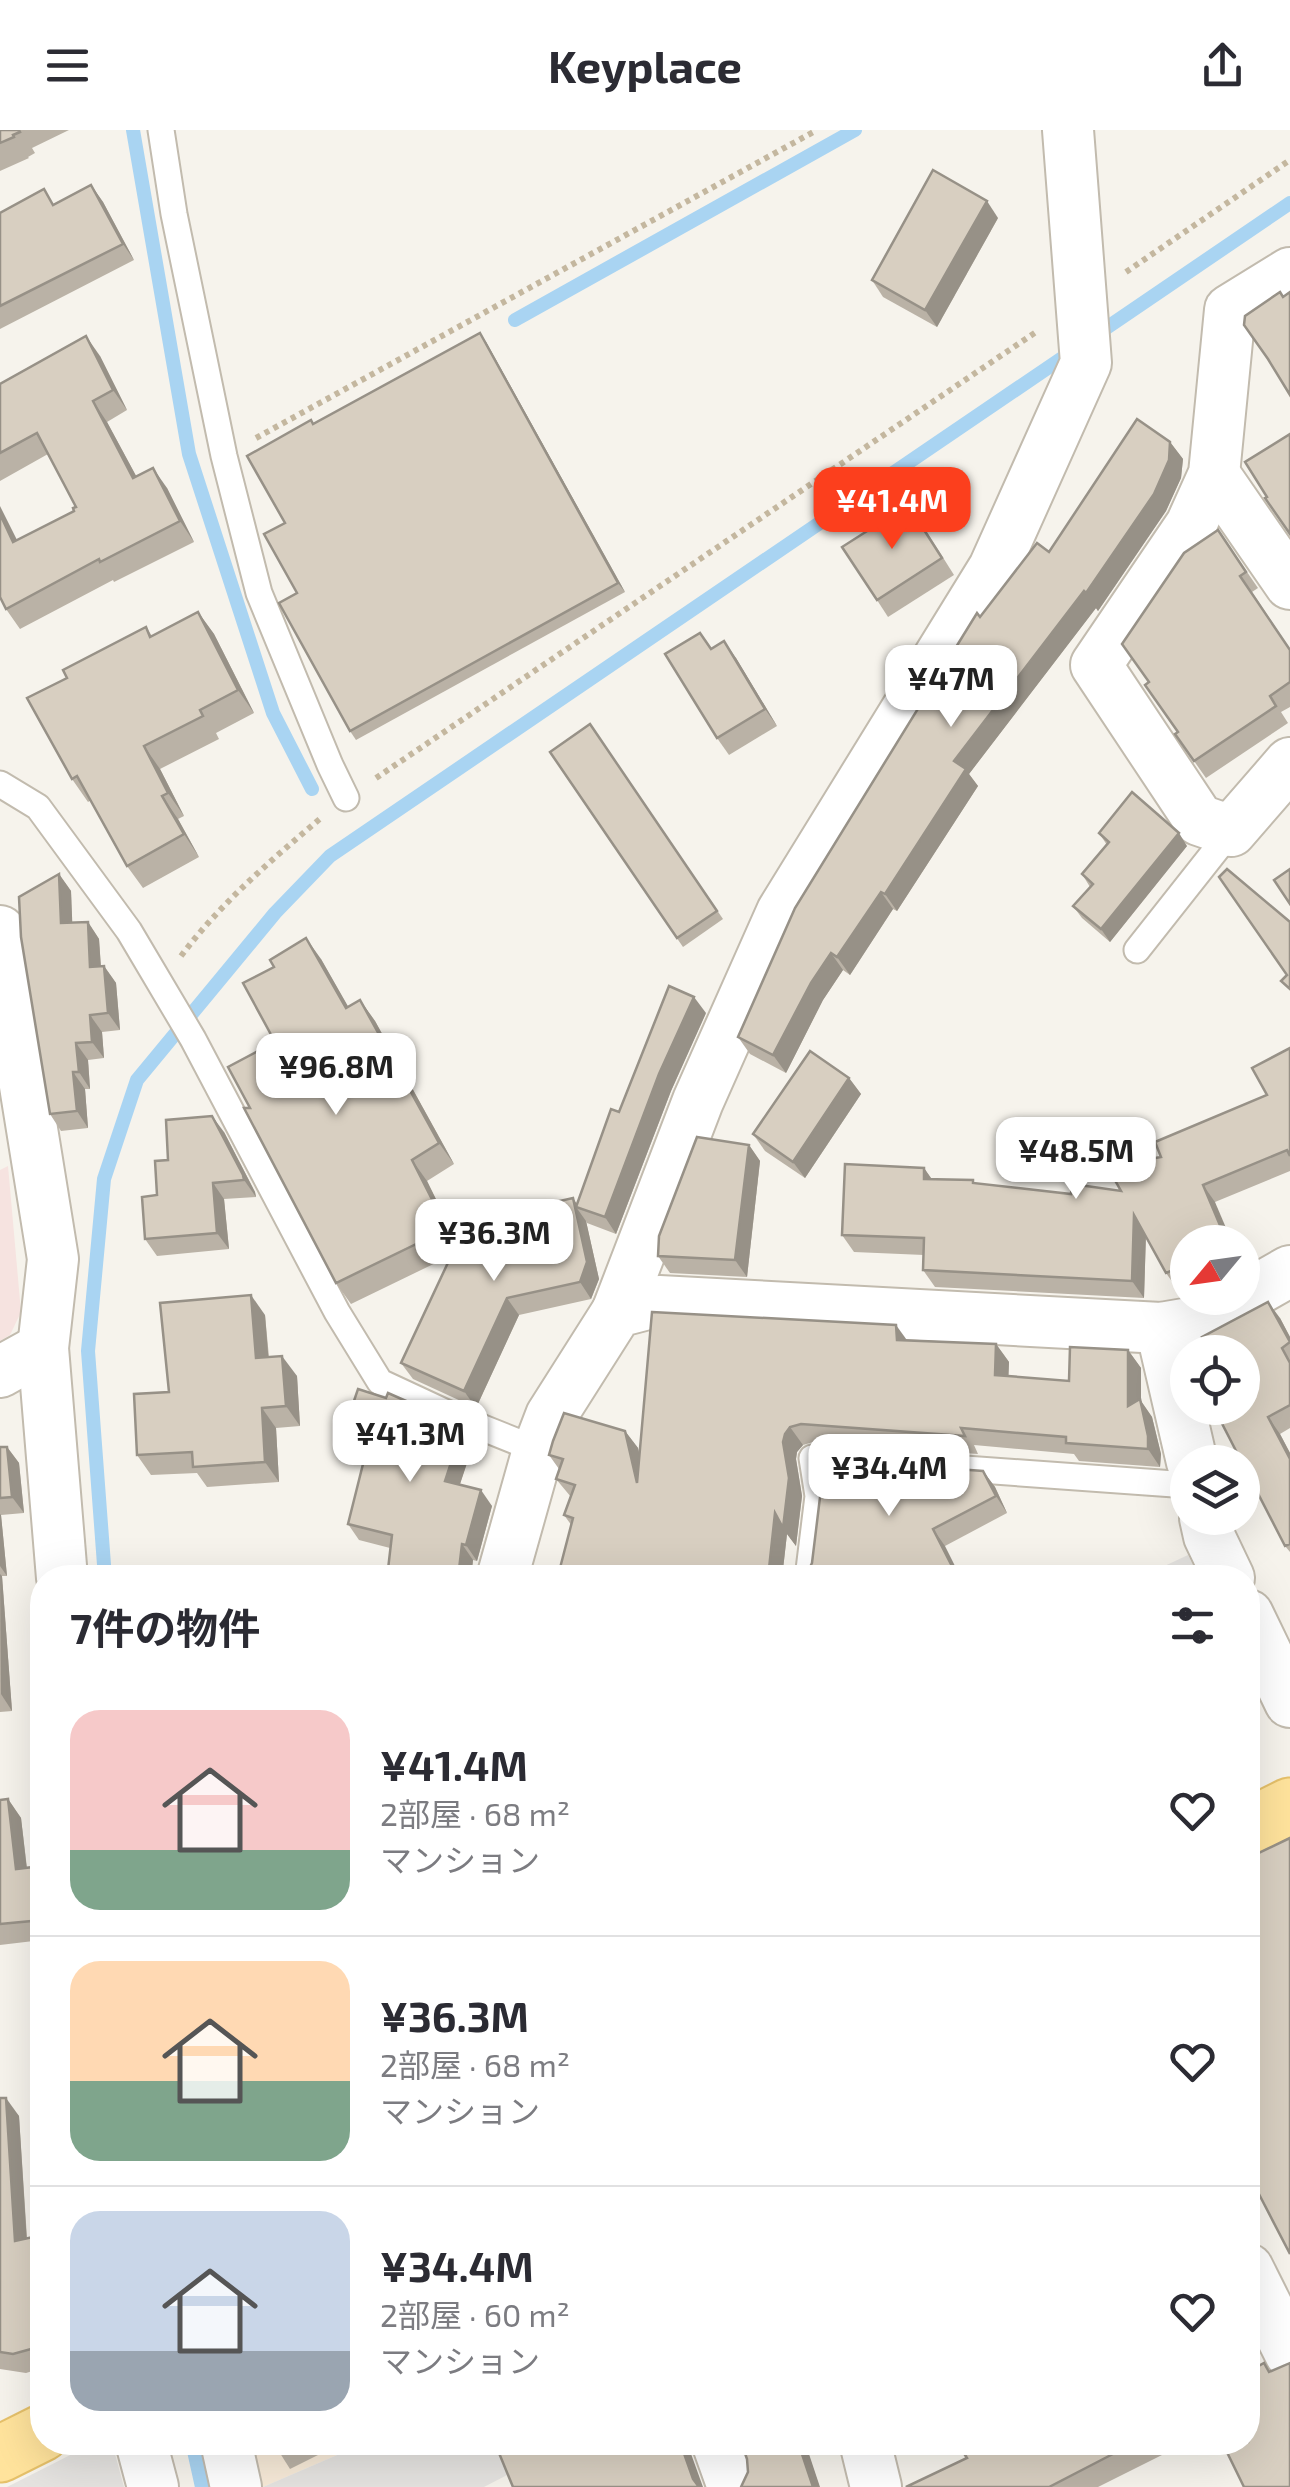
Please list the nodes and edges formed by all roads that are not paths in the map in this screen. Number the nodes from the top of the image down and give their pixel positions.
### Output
1 (161, 130) edge
2 (1068, 130) edge
3 (1290, 273) edge
4 (1214, 474) junction
5 (1290, 584) edge
6 (1290, 763) edge
7 (0, 784) edge
8 (346, 798) road end
9 (1231, 831) junction
10 (0, 931) edge
11 (1137, 950) dead end
12 (1290, 1271) edge
13 (616, 1312) junction
14 (1161, 1328) junction
15 (42, 1348) junction
16 (0, 1372) edge
17 (1188, 1445) edge
18 (538, 1450) junction
19 (1170, 1484) edge
20 (1209, 1535) edge
21 (61, 1565) edge
22 (506, 1565) edge
23 (810, 1565) edge
24 (1223, 1565) edge
25 (1260, 1640) edge
26 (1290, 1702) edge
27 (1290, 1806) edge
28 (1260, 1821) edge
29 (1260, 2293) edge
30 (1290, 2353) edge
31 (30, 2439) edge
32 (0, 2454) edge
33 (144, 2455) edge
34 (229, 2455) edge
35 (721, 2455) edge
36 (868, 2455) edge
37 (153, 2487) edge
38 (236, 2487) edge
39 (732, 2487) edge
40 (876, 2487) edge

1 - 8 lane
2 - 13 street
3 - 4 street
4 - 5 street
4 - 9 street
6 - 9 street
7 - 18 lane
9 - 11 lane
10 - 15 street
12 - 14 street
13 - 14 street
13 - 18 street
14 - 17 street
15 - 16 street
15 - 21 street
18 - 22 street
19 - 23 lane
20 - 24 street
25 - 26 street
27 - 28 main road
29 - 30 street
31 - 32 main road
33 - 37 street
34 - 38 street
35 - 39 street
36 - 40 street

